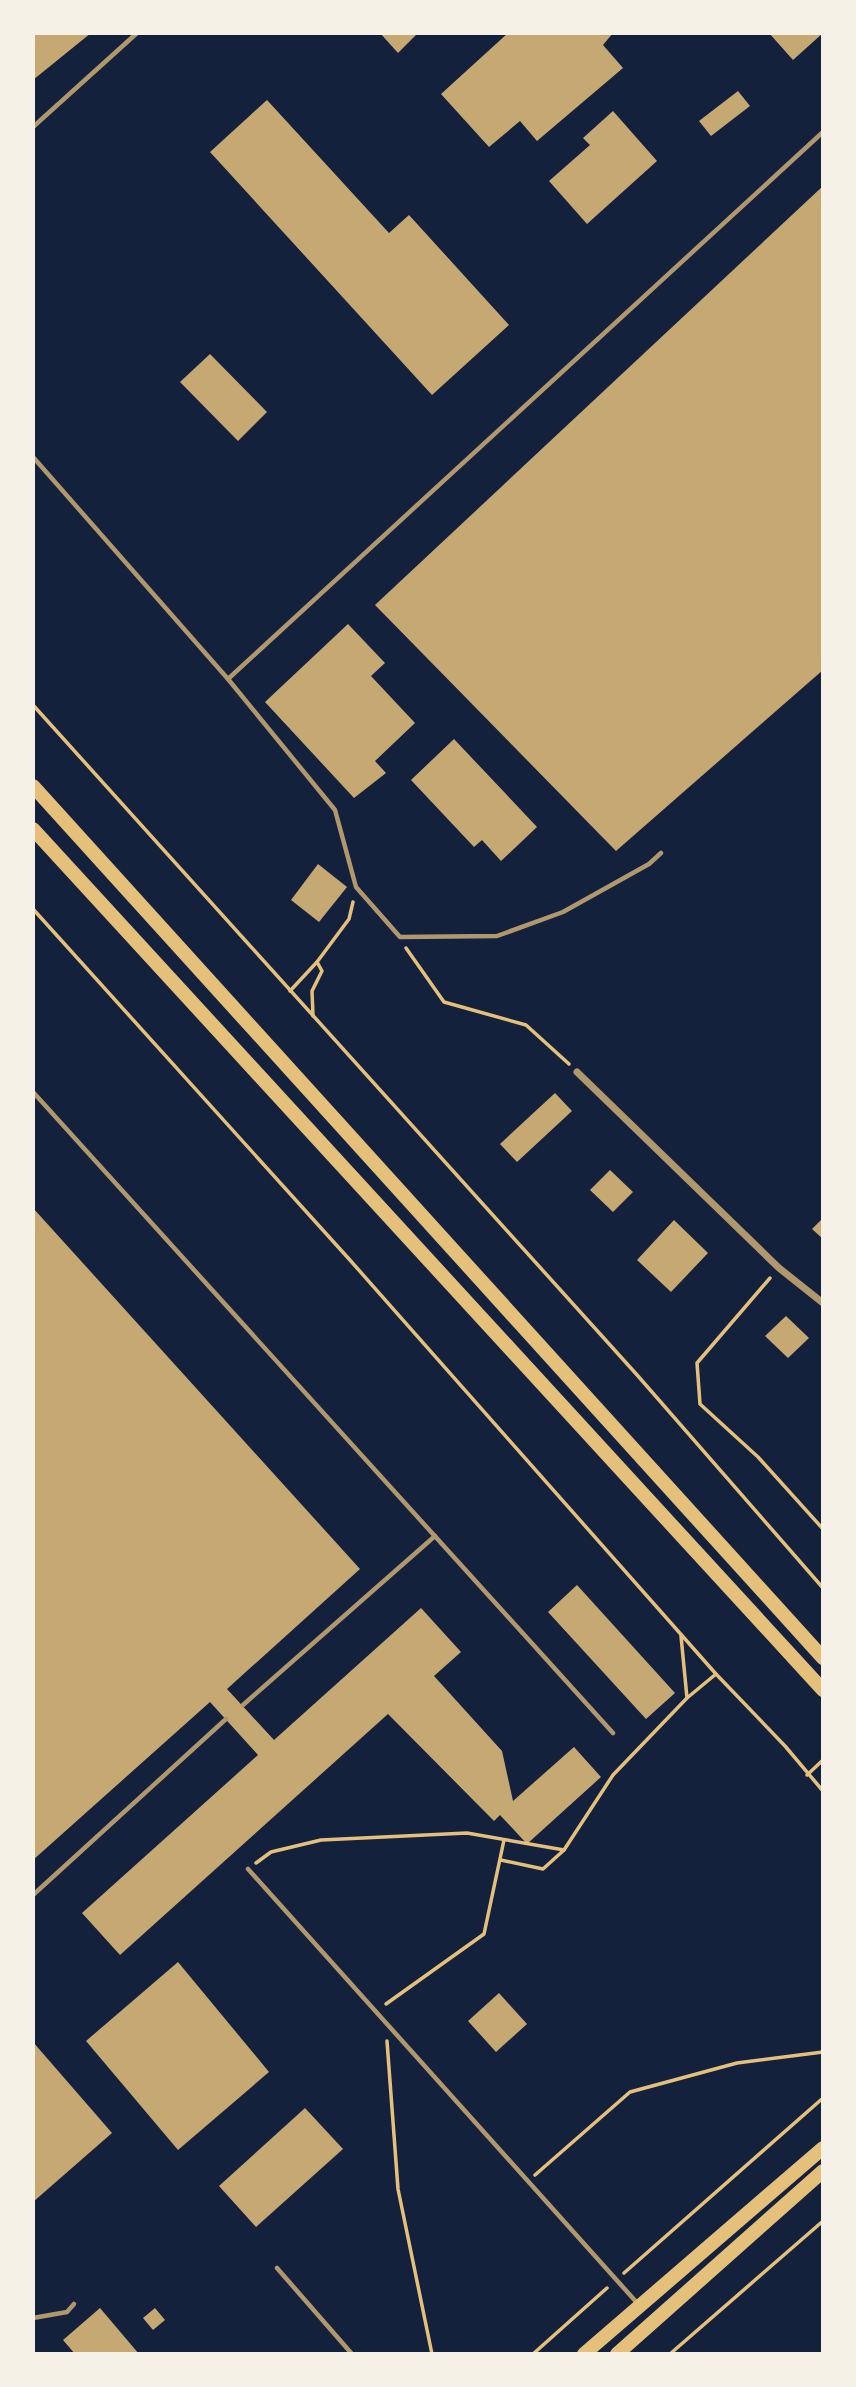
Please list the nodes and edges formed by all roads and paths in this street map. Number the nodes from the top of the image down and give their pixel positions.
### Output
1 (137, 33) edge
2 (33, 127) edge
3 (823, 132) edge
4 (33, 457) edge
5 (228, 679) junction
6 (33, 705) edge
7 (33, 786) edge
8 (33, 829) edge
9 (661, 853) dead end
10 (356, 887) junction
11 (33, 909) edge
12 (400, 937) junction
13 (317, 962) junction
14 (290, 992) junction
15 (313, 1016) junction
16 (577, 1072) joint
17 (33, 1092) edge
18 (779, 1268) junction
19 (823, 1303) edge
20 (823, 1529) edge
21 (435, 1536) junction
22 (823, 1588) edge
23 (681, 1634) junction
24 (823, 1658) edge
25 (716, 1674) junction
26 (823, 1690) edge
27 (687, 1698) junction
28 (243, 1705) dead end
29 (226, 1719) dead end
30 (613, 1733) dead end
31 (823, 1760) edge
32 (807, 1774) junction
33 (823, 1791) edge
34 (504, 1840) junction
35 (564, 1850) junction
36 (501, 1860) junction
37 (248, 1869) joint
38 (33, 1895) edge
39 (376, 2011) junction
40 (386, 2023) junction
41 (823, 2052) edge
42 (823, 2098) edge
43 (823, 2148) edge
44 (823, 2171) edge
45 (527, 2181) junction
46 (823, 2221) edge
47 (277, 2268) dead end
48 (615, 2280) junction
49 (74, 2304) dead end
50 (639, 2306) junction
51 (33, 2318) edge
52 (352, 2354) edge
53 (432, 2354) edge
54 (533, 2354) edge
55 (584, 2354) edge
56 (617, 2354) edge
57 (670, 2354) edge

1 - 2 lane
3 - 5 lane
4 - 5 lane
5 - 10 lane
6 - 14 path
7 - 24 main road
8 - 26 main road
9 - 12 lane
10 - 12 lane
10 - 13 path
11 - 23 path
12 - 16 path
13 - 14 path
13 - 15 path
14 - 15 path
15 - 22 path
16 - 18 street
17 - 21 lane
18 - 19 street
18 - 20 path
21 - 28 lane
21 - 30 lane
23 - 25 path
23 - 27 path
25 - 27 path
25 - 32 path
27 - 35 path
29 - 38 lane
31 - 32 path
32 - 33 path
34 - 35 path
34 - 36 path
34 - 37 path
35 - 36 path
36 - 39 path
37 - 39 lane
39 - 40 lane
40 - 45 lane
40 - 53 path
41 - 45 path
42 - 48 path
43 - 50 main road
44 - 56 main road
45 - 48 lane
46 - 57 path
47 - 52 lane
48 - 50 lane
48 - 54 path
49 - 51 lane
50 - 55 main road

